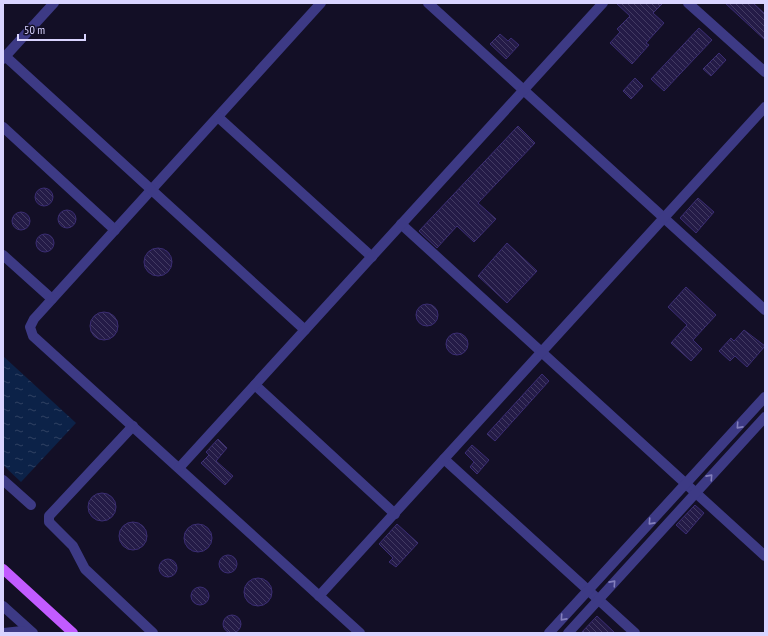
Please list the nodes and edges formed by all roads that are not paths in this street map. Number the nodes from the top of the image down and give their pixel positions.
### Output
1 (54, 3) edge
2 (321, 3) edge
3 (428, 3) edge
4 (603, 3) edge
5 (688, 3) edge
6 (4, 58) edge
7 (765, 72) edge
8 (524, 90) junction
9 (765, 108) edge
10 (218, 116) junction
11 (3, 127) edge
12 (151, 190) junction
13 (664, 218) junction
14 (401, 224) junction
15 (115, 230) junction
16 (372, 257) junction
17 (5, 261) edge
18 (52, 299) junction
19 (765, 310) edge
20 (305, 330) junction
21 (542, 352) junction
22 (255, 385) junction
23 (765, 397) edge
24 (765, 417) edge
25 (133, 426) junction
26 (444, 459) junction
27 (179, 468) junction
28 (3, 480) edge
29 (686, 484) junction
30 (696, 493) junction
31 (31, 505) dead end
32 (395, 514) junction
33 (765, 556) edge
34 (3, 569) edge
35 (588, 590) junction
36 (319, 596) junction
37 (599, 600) junction
38 (3, 606) edge
39 (25, 630) edge
40 (4, 633) edge
41 (73, 633) edge
42 (153, 633) edge
43 (360, 633) edge
44 (549, 633) edge
45 (568, 633) edge
46 (635, 633) edge

1 - 6 street
2 - 10 street
3 - 8 street
4 - 8 street
5 - 7 street
6 - 12 street
8 - 13 street
8 - 14 street
9 - 13 street
10 - 12 street
10 - 16 street
11 - 15 street
12 - 15 street
12 - 20 street
13 - 19 street
13 - 21 street
14 - 16 street
14 - 21 street
15 - 18 street
16 - 20 street
17 - 18 street
18 - 25 street
20 - 22 street
21 - 26 street
21 - 29 street
22 - 27 street
22 - 32 street
23 -> 29 street
30 -> 24 street
25 - 27 street
25 - 42 street
26 - 32 street
26 - 35 street
27 - 36 street
28 - 31 street
29 - 30 street
29 -> 35 street
30 - 33 street
37 -> 30 street
32 - 36 street
34 - 41 main road
35 - 37 street
35 -> 44 street
36 - 43 street
37 - 45 street
37 - 46 street
38 - 39 street
39 - 40 street

